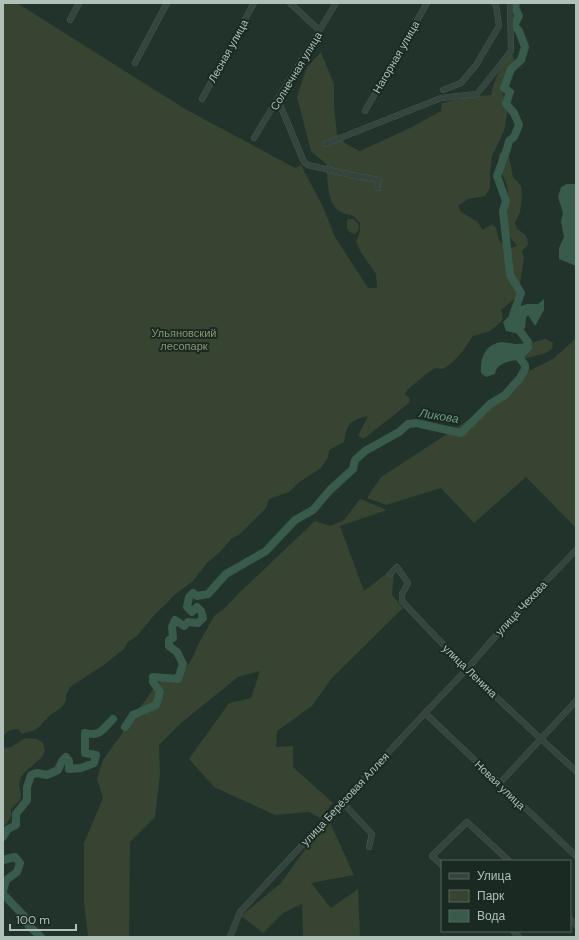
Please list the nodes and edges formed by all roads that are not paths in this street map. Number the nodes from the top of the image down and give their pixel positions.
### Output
1 (79, 3) edge
2 (167, 3) edge
3 (254, 3) edge
4 (290, 3) edge
5 (336, 3) edge
6 (427, 3) edge
7 (494, 3) edge
8 (510, 3) edge
9 (70, 20) dead end
10 (320, 31) junction
11 (135, 64) dead end
12 (443, 90) dead end
13 (202, 99) dead end
14 (278, 100) junction
15 (365, 111) dead end
16 (254, 138) dead end
17 (325, 144) dead end
18 (378, 188) dead end
19 (576, 550) edge
20 (390, 574) dead end
21 (468, 668) junction
22 (576, 701) edge
23 (425, 713) junction
24 (541, 739) junction
25 (576, 771) edge
26 (499, 784) junction
27 (342, 802) junction
28 (369, 847) dead end
29 (576, 856) edge
30 (508, 860) edge
31 (441, 864) edge
32 (230, 937) edge

1 - 9 street
2 - 11 street
3 - 13 street, Лесная улица
4 - 10 street
5 - 10 street, Солнечная улица
6 - 15 street, Нагорная улица
7 - 12 street
8 - 17 street
10 - 14 street, Солнечная улица
14 - 16 street, Солнечная улица
14 - 18 street
19 - 21 street, улица Чехова
20 - 21 street, улица Ленина
21 - 23 street, улица Берёзовая Аллея
21 - 24 street, улица Ленина
22 - 24 street
23 - 26 street, Новая улица
23 - 27 street, улица Берёзовая Аллея
24 - 25 street, улица Ленина
24 - 26 street
26 - 29 street, Новая улица
27 - 28 street
27 - 32 street, улица Берёзовая Аллея
30 - 31 street

